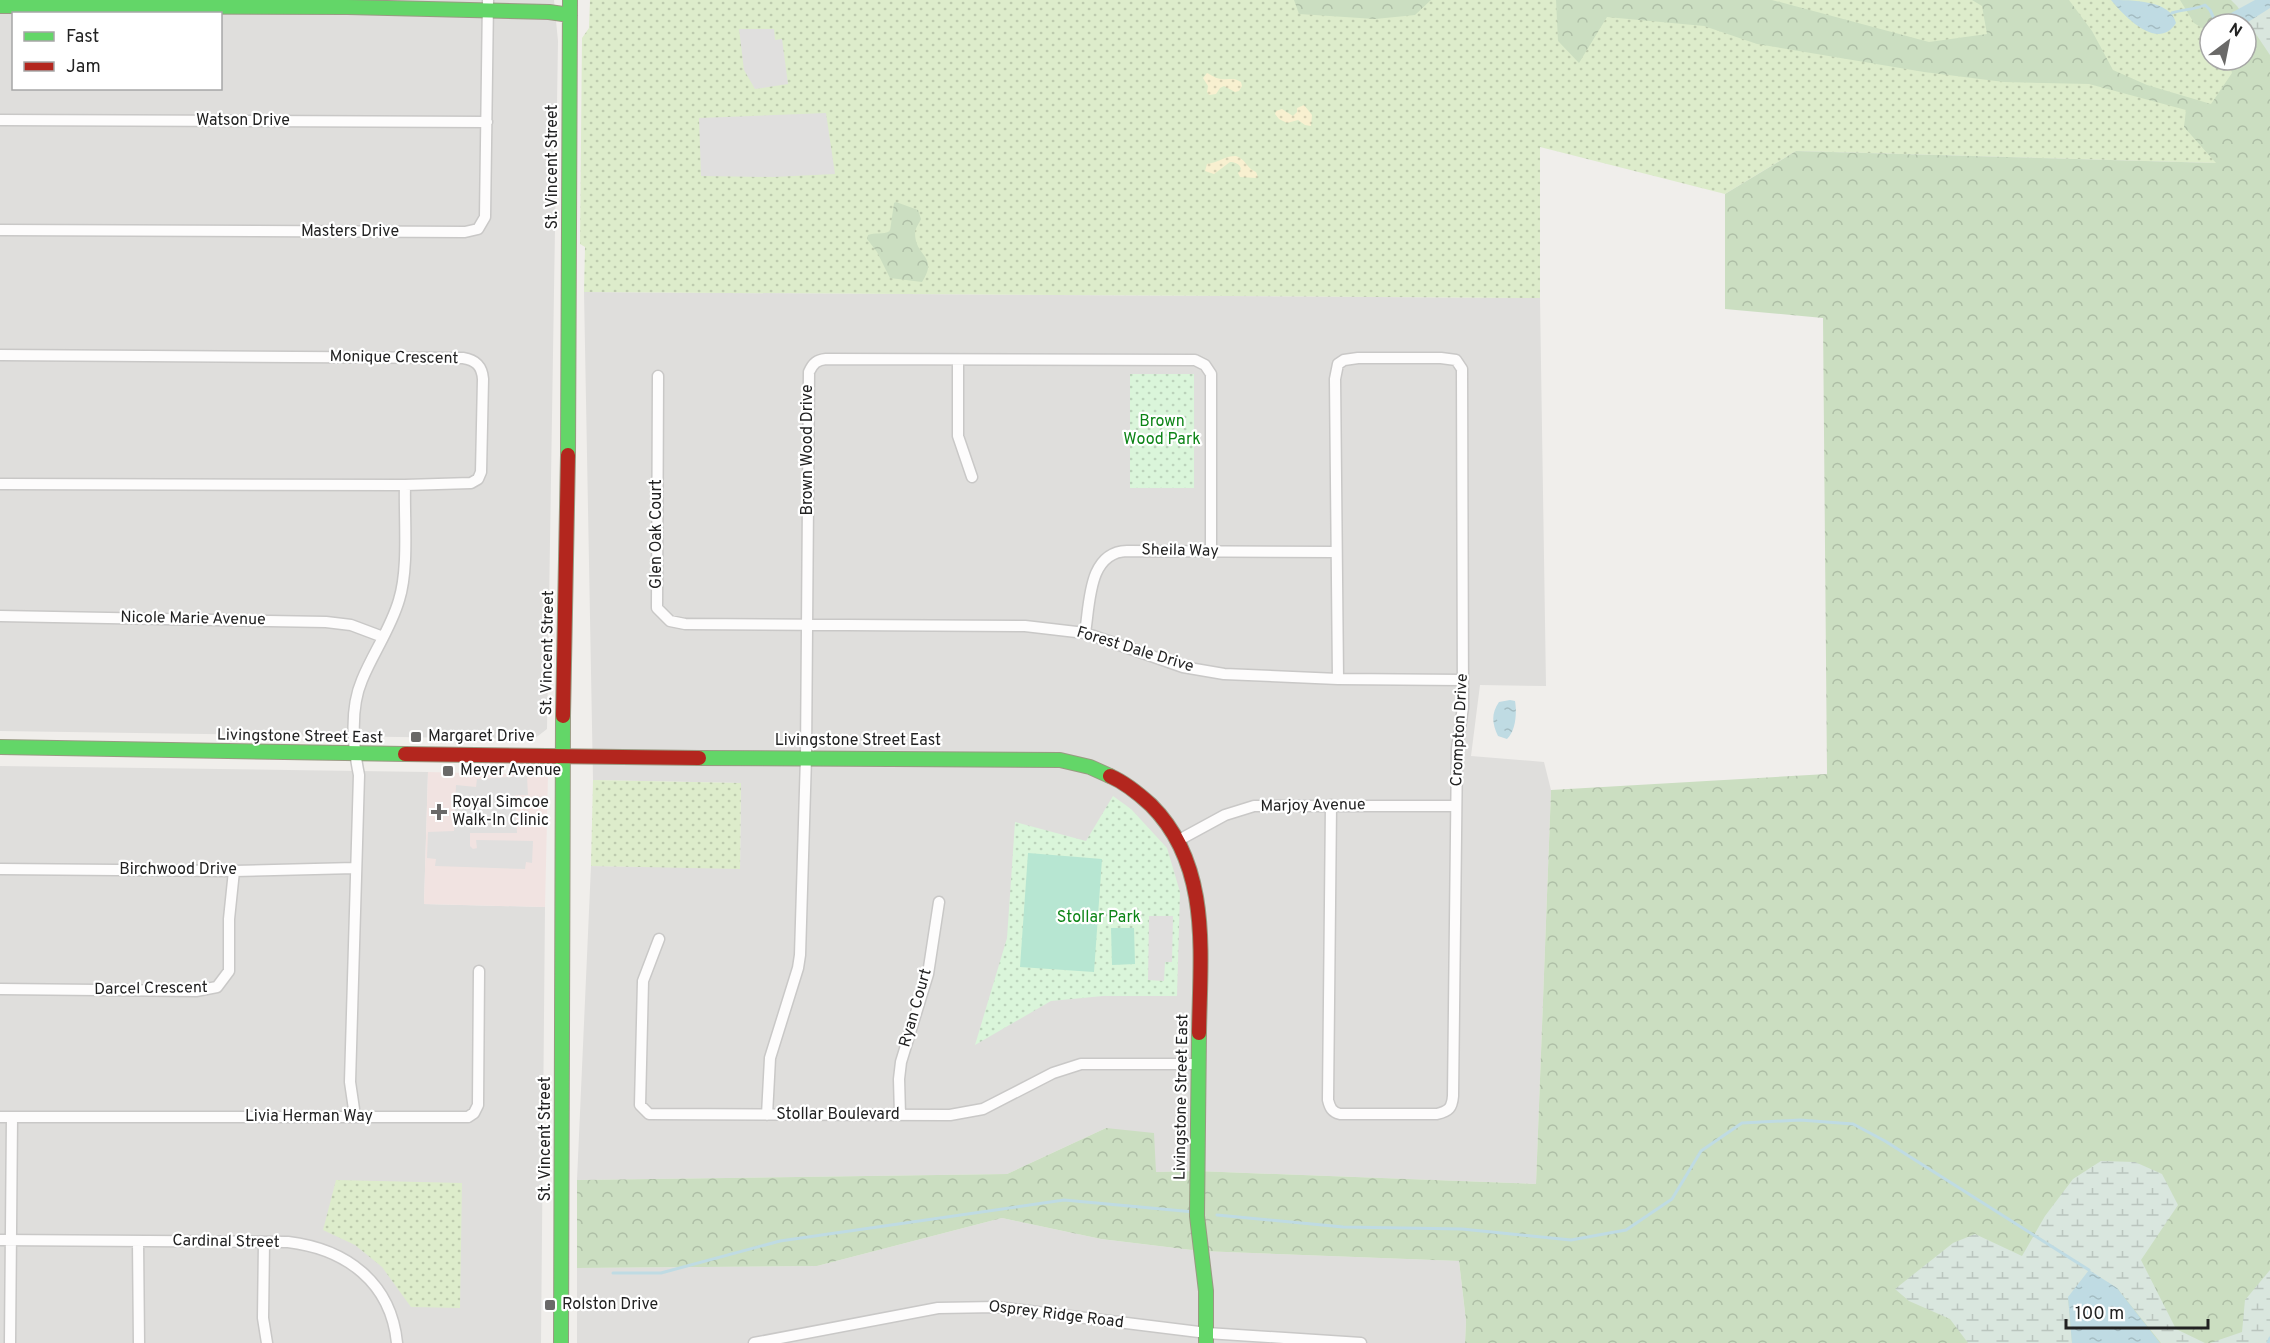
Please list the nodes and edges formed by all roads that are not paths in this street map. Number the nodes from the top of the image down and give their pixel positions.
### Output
1 (570, 0) edge
2 (347, 4) edge
3 (488, 5) edge
4 (0, 6) edge
5 (570, 15) junction
6 (0, 120) edge
7 (487, 122) junction
8 (0, 230) edge
9 (0, 355) edge
10 (958, 361) junction
11 (658, 376) dead end
12 (972, 477) dead end
13 (0, 484) edge
14 (405, 485) junction
15 (1211, 551) junction
16 (1336, 552) junction
17 (0, 616) edge
18 (807, 624) junction
19 (1085, 633) junction
20 (383, 637) junction
21 (1338, 679) junction
22 (1463, 680) junction
23 (0, 747) edge
24 (354, 754) junction
25 (563, 757) junction
26 (806, 757) junction
27 (1331, 805) junction
28 (1456, 806) junction
29 (1179, 840) junction
30 (355, 868) junction
31 (0, 869) edge
32 (234, 871) junction
33 (939, 902) dead end
34 (659, 939) dead end
35 (479, 971) dead end
36 (0, 989) edge
37 (1198, 1064) junction
38 (767, 1115) junction
39 (900, 1115) junction
40 (355, 1116) junction
41 (0, 1117) edge
42 (12, 1117) junction
43 (5, 1240) edge
44 (138, 1241) junction
45 (264, 1242) junction
46 (1207, 1338) edge
47 (10, 1343) edge
48 (139, 1343) edge
49 (267, 1343) edge
50 (397, 1343) edge
51 (561, 1343) edge
52 (754, 1343) edge
53 (1361, 1343) edge

1 - 5 street, St. Vincent Street
2 - 3 street
2 - 4 street
3 - 5 street
3 - 7 street, Masters Drive
5 - 25 street, St. Vincent Street
6 - 7 street, Watson Drive
7 - 8 street, Masters Drive
9 - 14 street, Monique Crescent
10 - 12 street
10 - 15 street, Brown Wood Drive
10 - 18 street, Brown Wood Drive
11 - 18 street, Glen Oak Court
13 - 14 street, Monique Crescent
14 - 20 street
15 - 16 street, Sheila Way
15 - 19 street, Sheila Way
16 - 21 street, Crompton Drive
16 - 22 street, Crompton Drive
17 - 20 street, Nicole Marie Avenue
18 - 19 street, Forest Dale Drive
18 - 26 street, Brown Wood Drive
19 - 21 street, Forest Dale Drive
20 - 24 street
21 - 22 street, Forest Dale Drive
22 - 28 street, Crompton Drive
23 - 24 street, Livingstone Street East
24 - 25 street, Livingstone Street East
24 - 30 street
25 - 26 street, Livingstone Street East
25 - 51 street, St. Vincent Street
26 - 29 street, Livingstone Street East
26 - 38 street, Brown Wood Drive
27 - 28 street, Marjoy Avenue
27 - 28 street, Crompton Drive
27 - 29 street, Marjoy Avenue
29 - 37 street, Livingstone Street East
30 - 32 street, Birchwood Drive
30 - 40 street
31 - 32 street, Birchwood Drive
32 - 36 street, Darcel Crescent
33 - 39 street, Ryan Court
34 - 38 street, Stollar Boulevard
35 - 40 street, Livia Herman Way
37 - 39 street, Stollar Boulevard
37 - 46 street, Livingstone Street East
38 - 39 street, Stollar Boulevard
40 - 42 street, Livia Herman Way
41 - 42 street, Livia Herman Way
42 - 43 street
43 - 44 street, Cardinal Street
43 - 47 street
44 - 45 street, Cardinal Street
44 - 48 street
45 - 49 street
45 - 50 street, Cardinal Street
46 - 52 street, Osprey Ridge Road
46 - 53 street, Osprey Ridge Road

